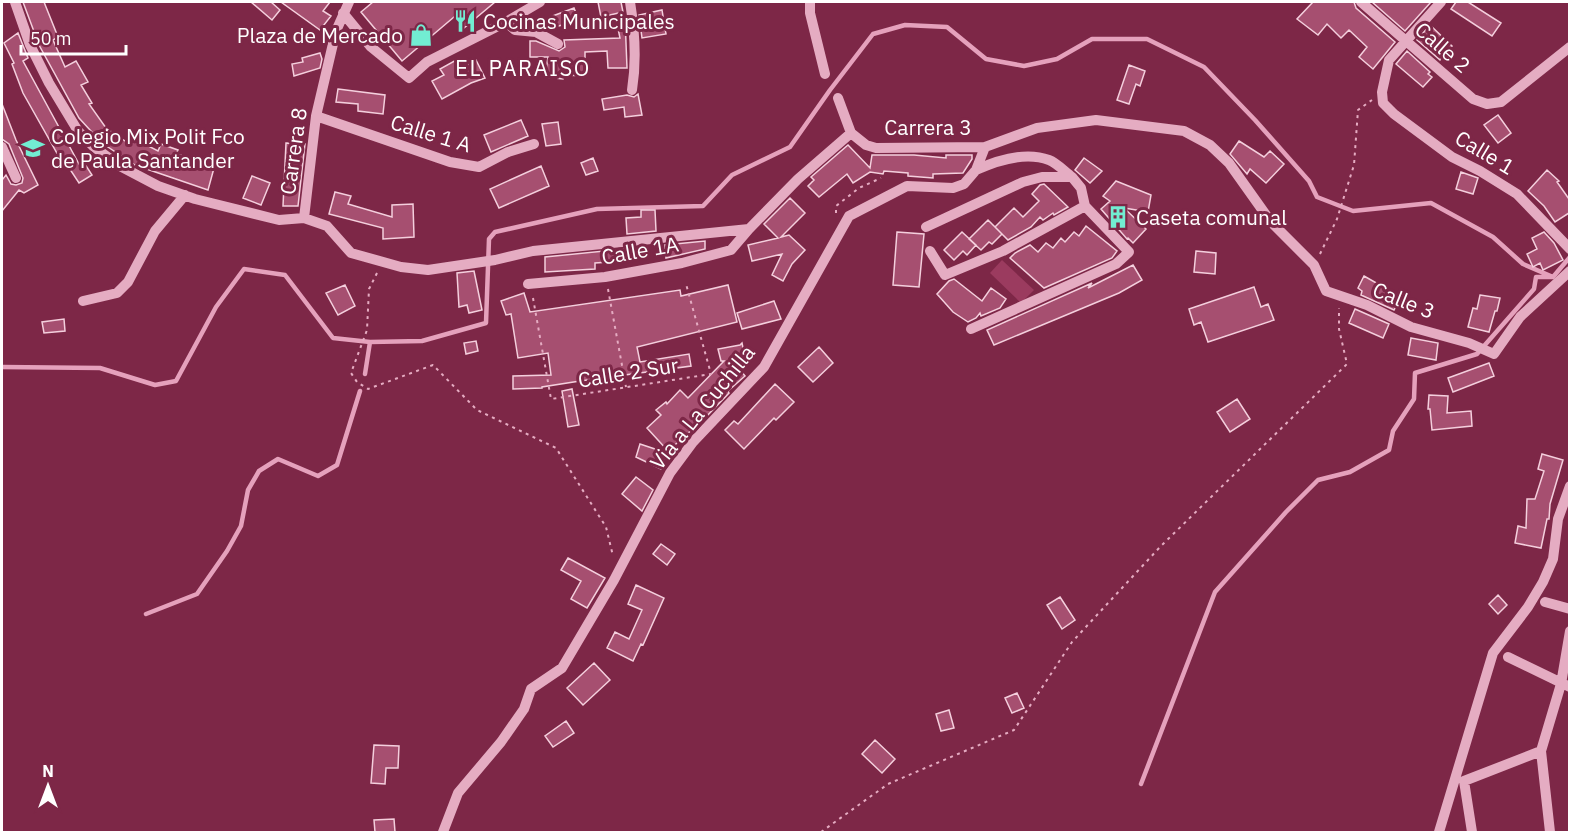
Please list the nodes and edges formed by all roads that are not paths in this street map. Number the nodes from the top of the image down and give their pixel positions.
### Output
1 (15, 2) edge
2 (349, 2) edge
3 (540, 2) edge
4 (630, 2) edge
5 (810, 2) edge
6 (1361, 2) edge
7 (1441, 2) edge
8 (344, 13) junction
9 (506, 22) junction
10 (1405, 41) junction
11 (558, 44) dead end
12 (1569, 47) edge
13 (825, 74) dead end
14 (632, 90) dead end
15 (838, 98) dead end
16 (316, 116) junction
17 (851, 133) junction
18 (534, 144) dead end
19 (2, 147) edge
20 (985, 147) junction
21 (2, 166) edge
22 (976, 170) junction
23 (1072, 177) junction
24 (185, 195) junction
25 (1085, 206) junction
26 (304, 218) junction
27 (926, 227) dead end
28 (748, 229) junction
29 (1569, 249) edge
30 (930, 251) dead end
31 (1314, 265) joint
32 (1569, 272) edge
33 (528, 284) dead end
34 (84, 301) dead end
35 (971, 329) dead end
36 (1569, 486) edge
37 (1545, 602) dead end
38 (1569, 609) edge
39 (1569, 631) edge
40 (1508, 657) dead end
41 (1565, 685) edge
42 (1541, 751) junction
43 (443, 832) edge
44 (1439, 832) edge
45 (1473, 832) edge
46 (1550, 832) edge

1 - 24 street
2 - 8 street, Carrera 8
3 - 9 street
4 - 14 street
5 - 13 street
6 - 10 street, Calle 2
7 - 10 street
8 - 9 street
8 - 16 street, Carrera 8
9 - 11 street
10 - 12 street, Calle 2
10 - 29 street, Calle 1
15 - 17 street
16 - 18 street, Calle 1 A
16 - 26 street, Carrera 8
17 - 20 street, Carrera 3
17 - 28 street
19 - 21 street
20 - 22 street
20 - 31 street, Carrera 3
22 - 23 street
22 - 43 street, Via a La Cuchilla
23 - 25 street
23 - 27 street
24 - 26 street
24 - 34 street
25 - 30 street
25 - 35 street
26 - 28 street, Carrera 8
28 - 33 street, Calle 1A
31 - 32 street, Calle 3
36 - 44 street
37 - 38 street
39 - 41 street
40 - 41 street
41 - 42 street
42 - 45 street
42 - 46 street

